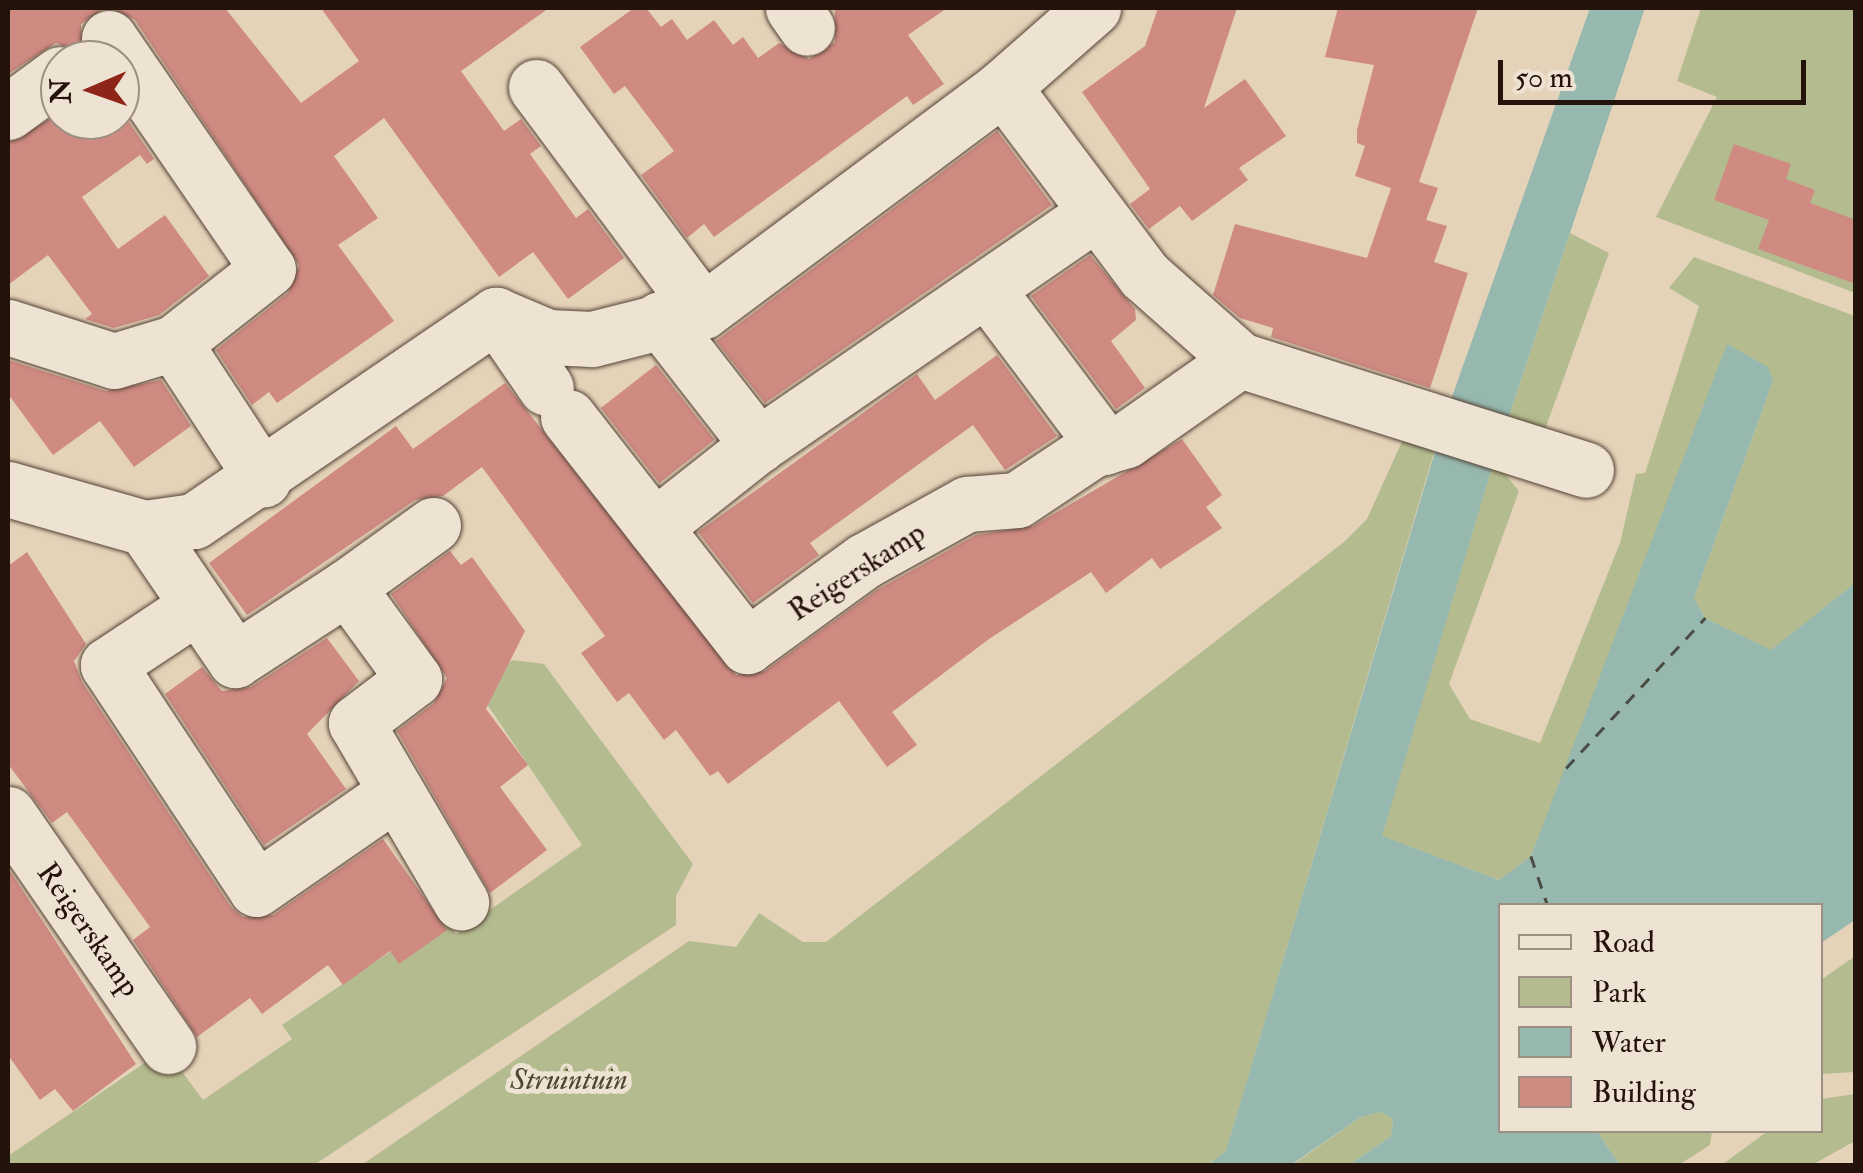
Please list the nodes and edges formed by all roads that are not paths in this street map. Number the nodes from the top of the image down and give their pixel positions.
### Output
1 (1093, 8) edge
2 (111, 35) edge
3 (536, 86) dead end
4 (1003, 87) junction
5 (40, 89) edge
6 (8, 112) edge
7 (1096, 213) junction
8 (988, 290) junction
9 (496, 315) junction
10 (682, 315) junction
11 (8, 327) edge
12 (174, 344) junction
13 (1240, 360) junction
14 (758, 445) junction
15 (1105, 447) junction
16 (1586, 470) dead end
17 (263, 479) junction
18 (8, 490) edge
19 (433, 525) dead end
20 (145, 528) junction
21 (654, 528) junction
22 (346, 588) junction
23 (197, 606) junction
24 (394, 794) junction
25 (8, 814) edge
26 (461, 902) dead end
27 (168, 1046) dead end

1 - 4 street
2 - 12 street
3 - 10 street
4 - 7 street
4 - 10 street
5 - 6 street
7 - 8 street
7 - 13 street
8 - 14 street
8 - 15 street
9 - 10 street
9 - 17 street
9 - 21 street, Reigerskamp
10 - 14 street
11 - 12 street
12 - 17 street
13 - 15 street, Reigerskamp
13 - 16 street
14 - 21 street
15 - 21 street, Reigerskamp
17 - 20 street
18 - 20 street
19 - 22 street
20 - 23 street
22 - 23 street
22 - 24 street
23 - 24 street
24 - 26 street
25 - 27 street, Reigerskamp

